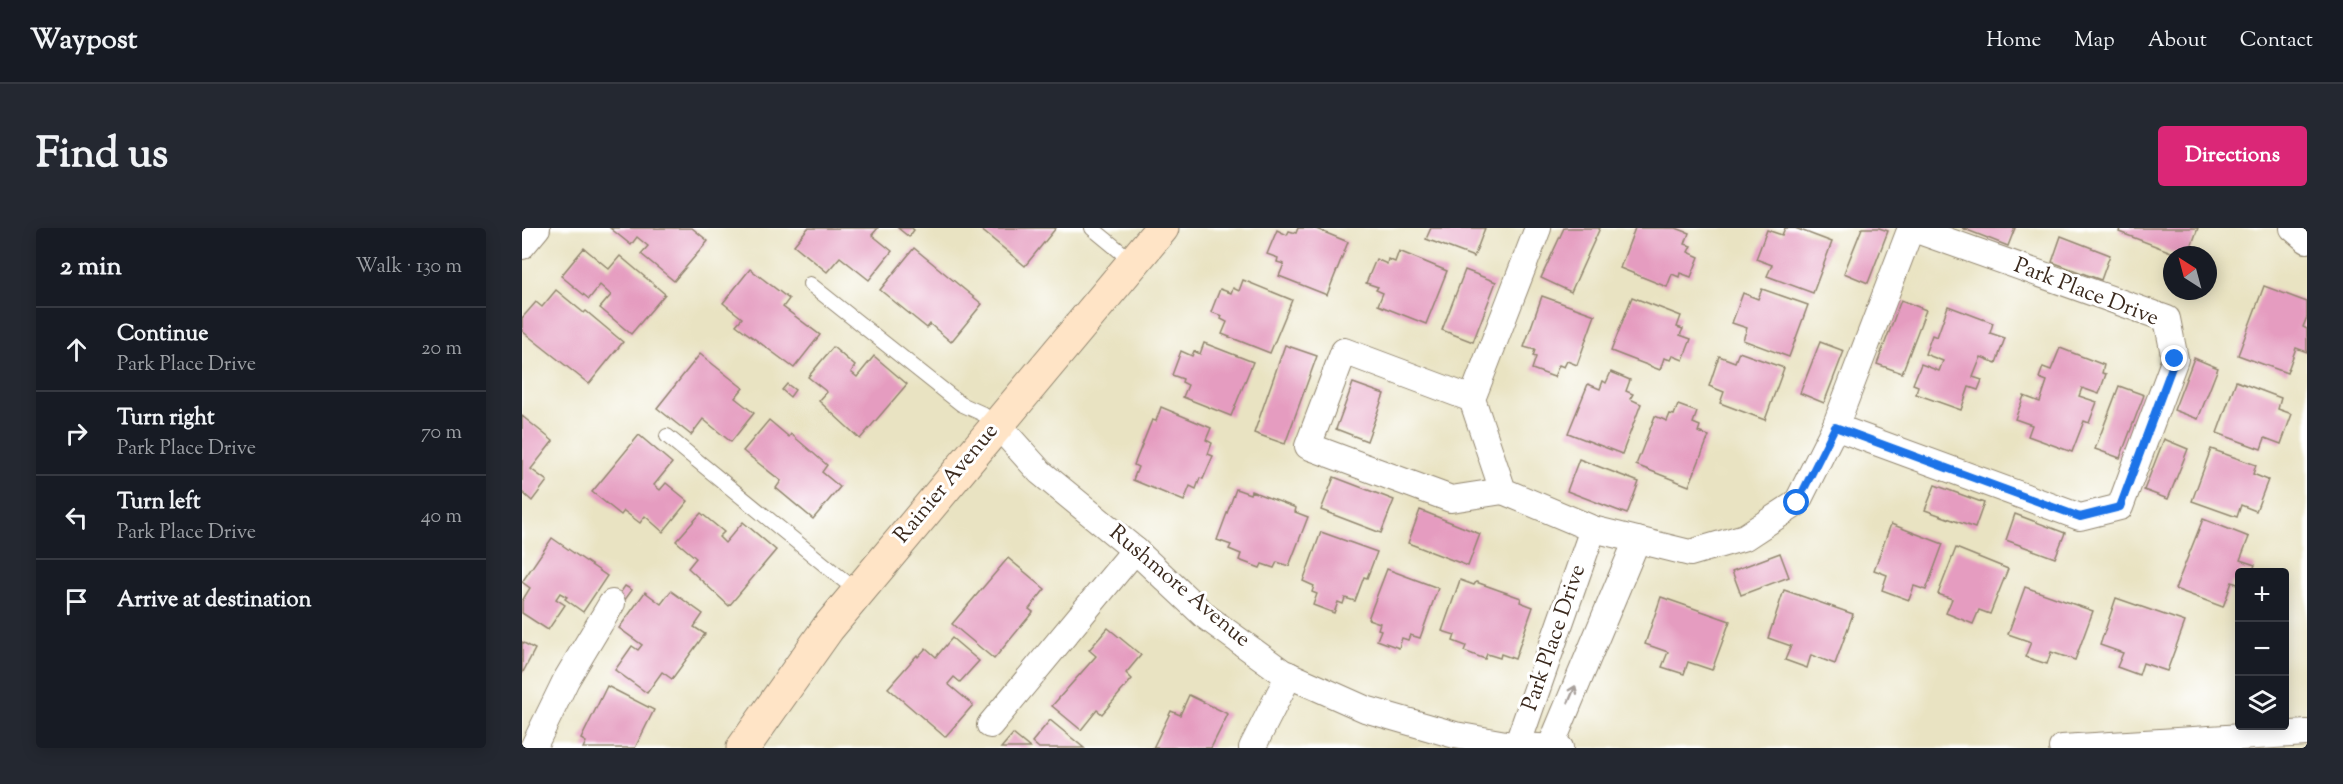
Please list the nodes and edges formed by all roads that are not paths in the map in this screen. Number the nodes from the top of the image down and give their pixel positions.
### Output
1 (537, 228) edge
2 (1092, 228) edge
3 (1162, 228) edge
4 (1538, 228) edge
5 (1911, 228) edge
6 (2293, 228) edge
7 (2307, 240) edge
8 (522, 246) edge
9 (1133, 262) junction
10 (810, 284) dead end
11 (1472, 399) junction
12 (997, 424) junction
13 (1835, 427) junction
14 (667, 436) dead end
15 (1503, 491) junction
16 (1593, 530) junction
17 (1637, 540) junction
18 (1136, 550) junction
19 (858, 592) junction
20 (612, 603) dead end
21 (1289, 675) junction
22 (990, 725) dead end
23 (2307, 734) edge
24 (1476, 743) edge
25 (1518, 746) junction
26 (533, 748) edge
27 (743, 748) edge
28 (1252, 748) edge
29 (1550, 748) edge
30 (1560, 748) edge
31 (2062, 748) edge
32 (2087, 748) edge

1 - 8 street
2 - 9 lane
3 - 9 street, Rainier Avenue
4 - 11 street
5 - 13 street, Park Place Drive
5 - 13 street, Park Place Drive
6 - 7 street
9 - 12 street, Rainier Avenue
10 - 12 lane
11 - 15 street
11 - 15 street
12 - 18 street, Rushmore Avenue
12 - 19 street, Rainier Avenue
13 - 17 street, Park Place Drive
14 - 19 lane
15 - 16 street, Park Place Drive
16 - 17 street, Park Place Drive
16 - 25 street, Park Place Drive
29 -> 17 street, Park Place Drive
18 - 21 street, Rushmore Avenue
18 - 22 street
19 - 27 street, Rainier Avenue
20 - 26 street
21 - 24 street, Rushmore Avenue
21 - 28 street
23 - 32 street
24 - 25 street, Rushmore Avenue
25 - 29 street, Rushmore Avenue
29 - 30 street, Rushmore Avenue
31 - 32 street

